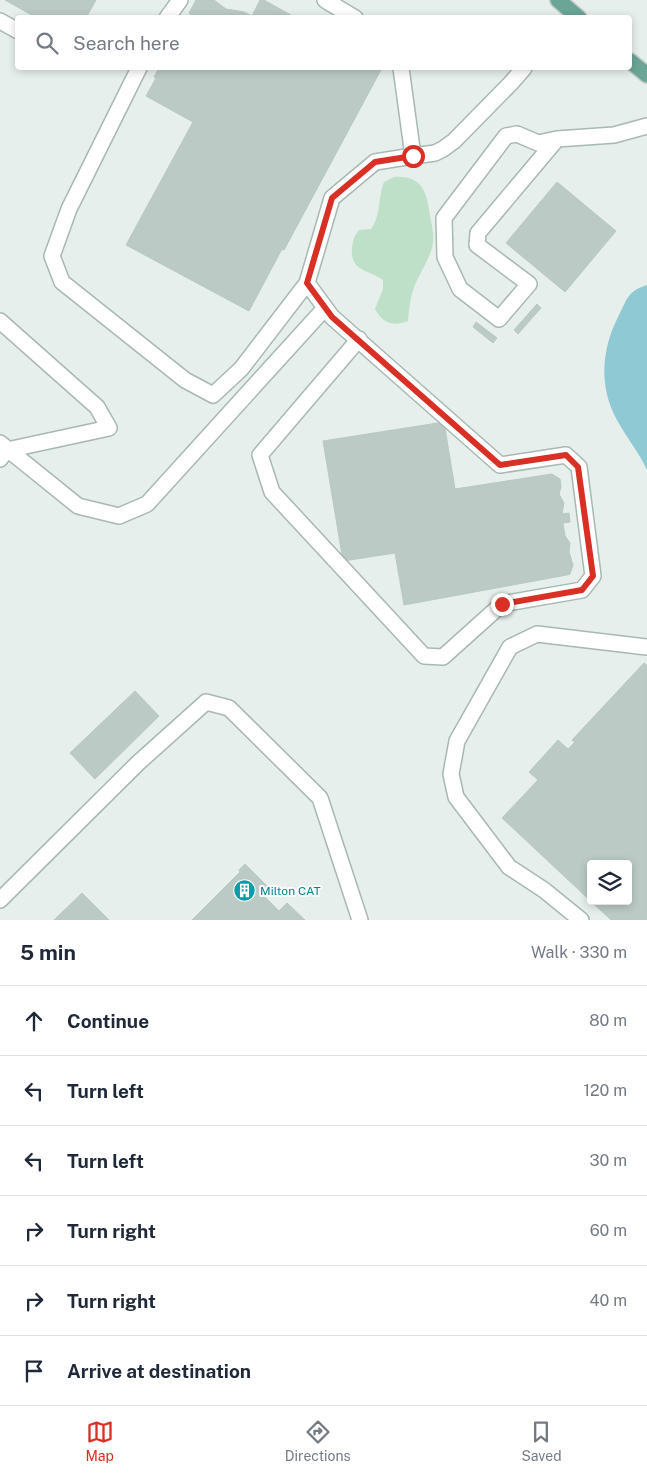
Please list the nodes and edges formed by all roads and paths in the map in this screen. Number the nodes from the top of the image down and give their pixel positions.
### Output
1 (180, 0) edge
2 (325, 0) edge
3 (169, 15) edge
4 (350, 15) edge
5 (0, 21) edge
6 (15, 29) edge
7 (632, 63) edge
8 (138, 70) edge
9 (401, 70) edge
10 (522, 70) edge
11 (647, 75) edge
12 (647, 126) edge
13 (557, 139) junction
14 (413, 156) junction
15 (307, 283) junction
16 (325, 308) junction
17 (0, 321) edge
18 (359, 339) junction
19 (2, 451) edge
20 (647, 646) edge
21 (0, 900) edge
22 (360, 920) edge
23 (581, 920) edge

1 - 3 lane
2 - 4 lane
5 - 6 lane
7 - 11 main road
8 - 15 lane
9 - 14 lane
10 - 14 lane
12 - 13 lane
13 - 13 lane
14 - 15 lane
15 - 16 lane
16 - 18 lane
16 - 19 lane
17 - 19 lane
18 - 18 lane
20 - 23 lane
21 - 22 lane

